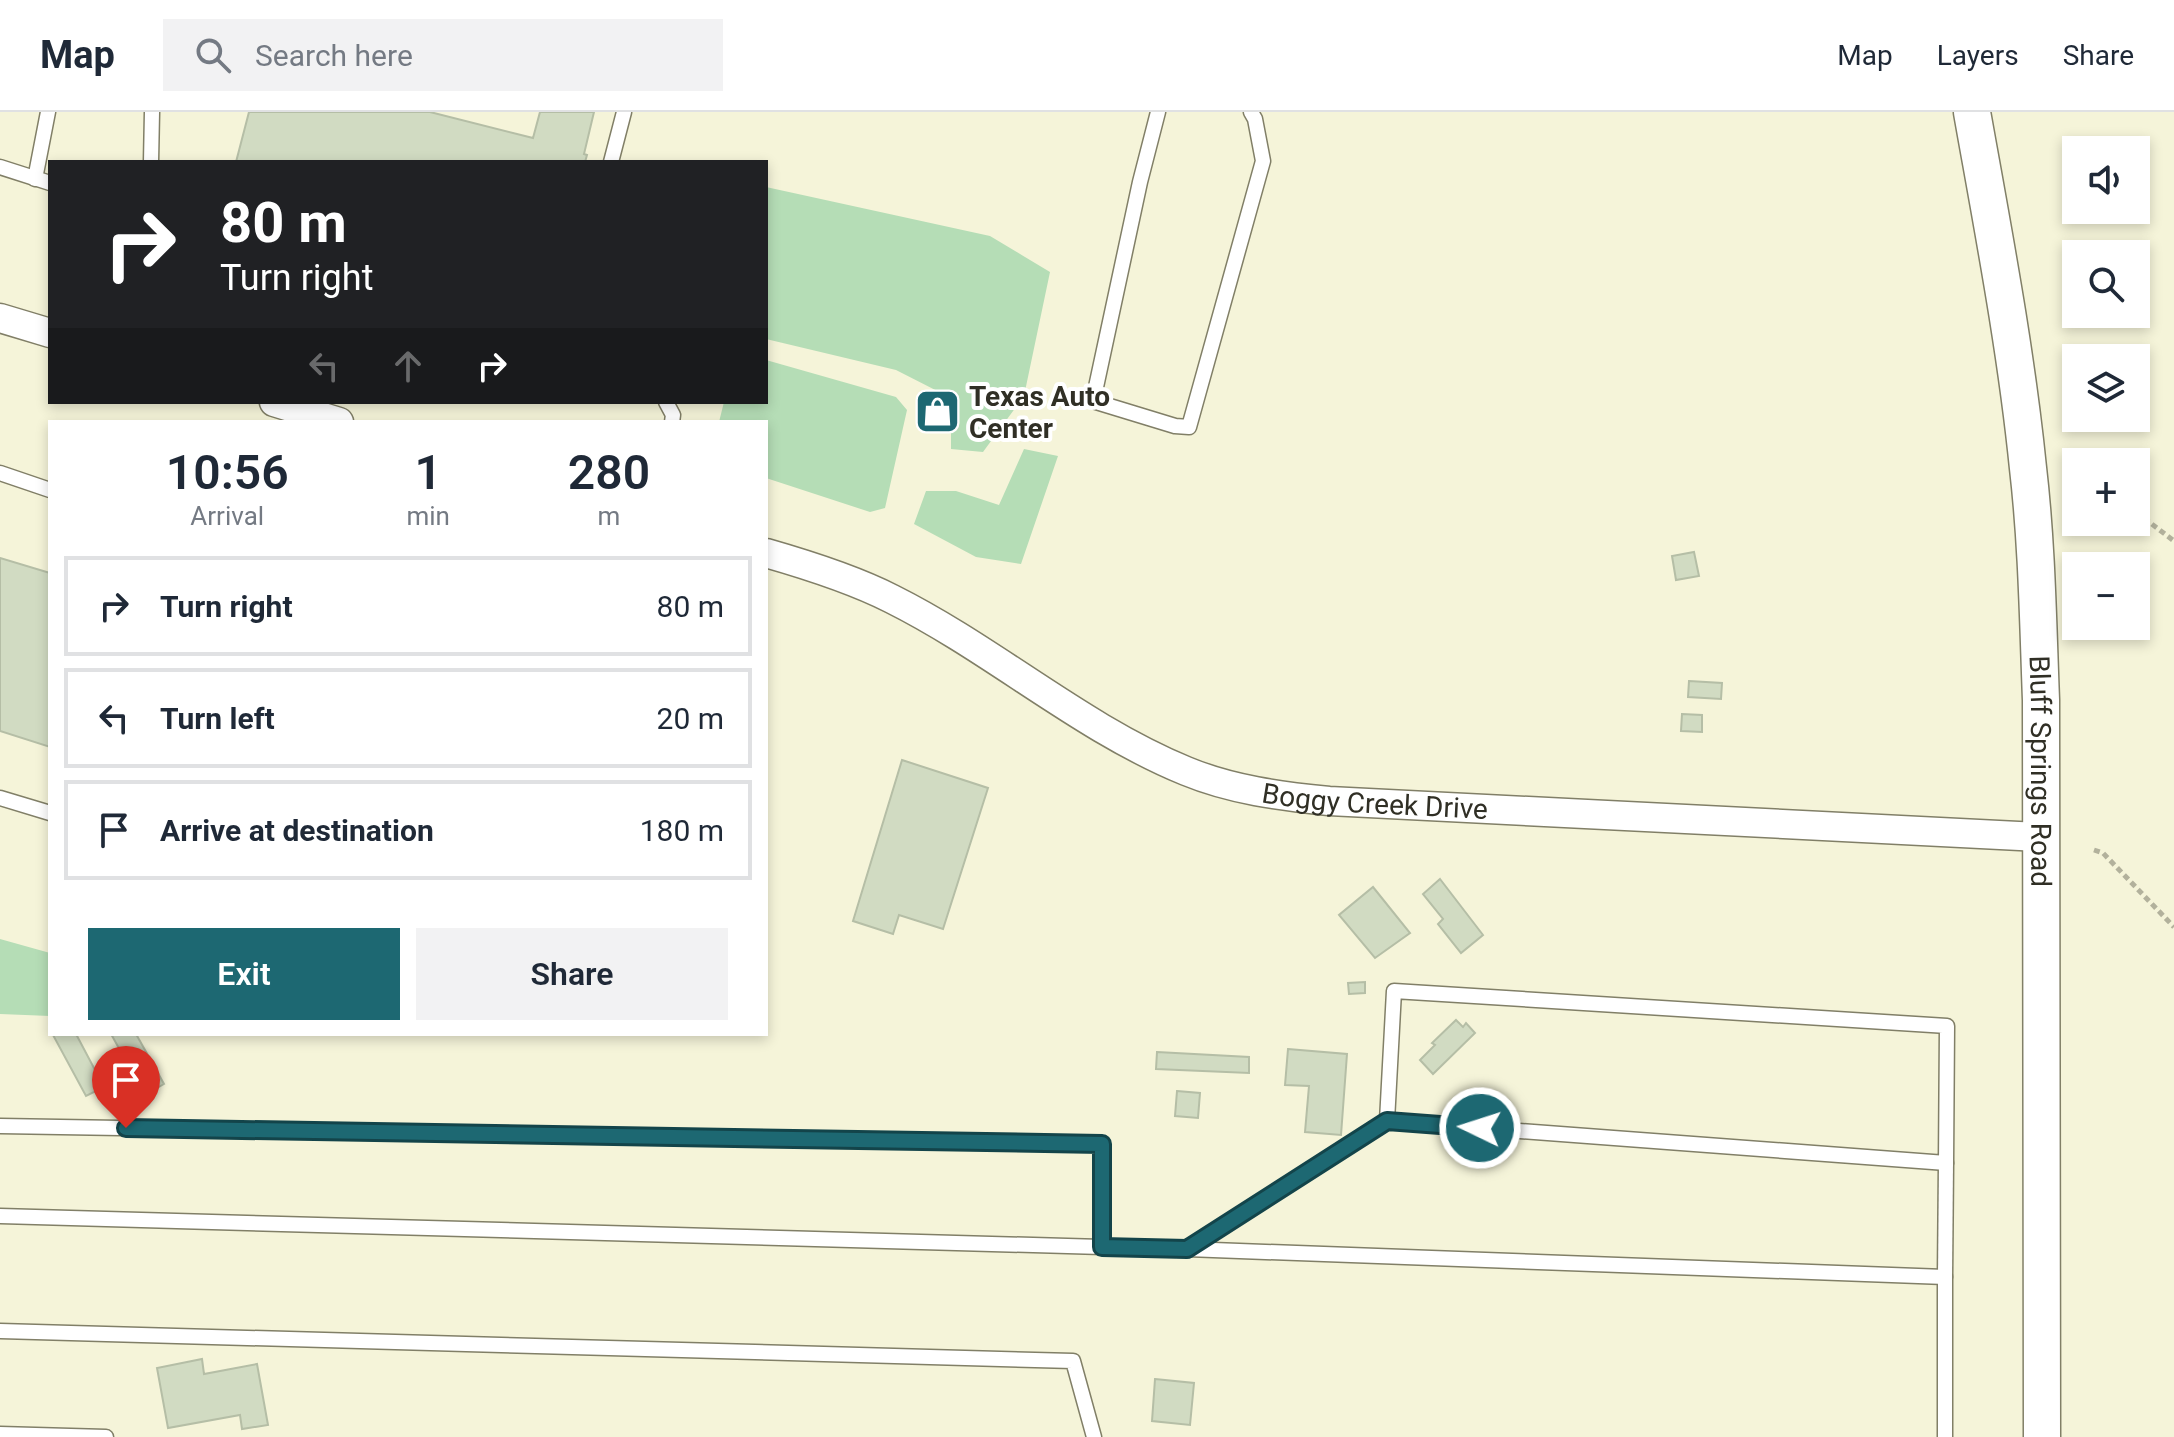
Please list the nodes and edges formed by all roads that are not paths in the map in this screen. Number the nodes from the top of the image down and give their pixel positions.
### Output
1 (48, 112) edge
2 (152, 112) edge
3 (624, 112) edge
4 (1158, 112) edge
5 (1251, 112) edge
6 (1972, 112) edge
7 (151, 160) edge
8 (612, 160) edge
9 (0, 167) edge
10 (43, 181) edge
11 (0, 318) edge
12 (48, 332) edge
13 (280, 404) edge
14 (332, 420) edge
15 (0, 473) edge
16 (48, 489) edge
17 (768, 554) edge
18 (0, 798) edge
19 (48, 812) edge
20 (2041, 837) junction
21 (1387, 1121) junction
22 (0, 1126) edge
23 (1946, 1163) junction
24 (0, 1216) edge
25 (1102, 1247) junction
26 (1187, 1249) junction
27 (1945, 1277) junction
28 (0, 1331) edge
29 (0, 1434) edge
30 (106, 1437) edge
31 (1094, 1437) edge
32 (1945, 1437) edge
33 (2042, 1437) edge

1 - 10 lane
2 - 7 lane
3 - 8 lane
4 - 5 lane
6 - 20 street, Bluff Springs Road
9 - 10 lane
11 - 12 street
13 - 14 street
15 - 16 lane
17 - 20 street, Boggy Creek Drive
18 - 19 lane
20 - 33 street, Bluff Springs Road
21 - 23 lane
21 - 23 lane
21 - 26 lane
22 - 25 lane
23 - 27 lane
24 - 25 lane
25 - 26 lane
26 - 27 lane
27 - 32 lane
28 - 31 lane
29 - 30 lane

